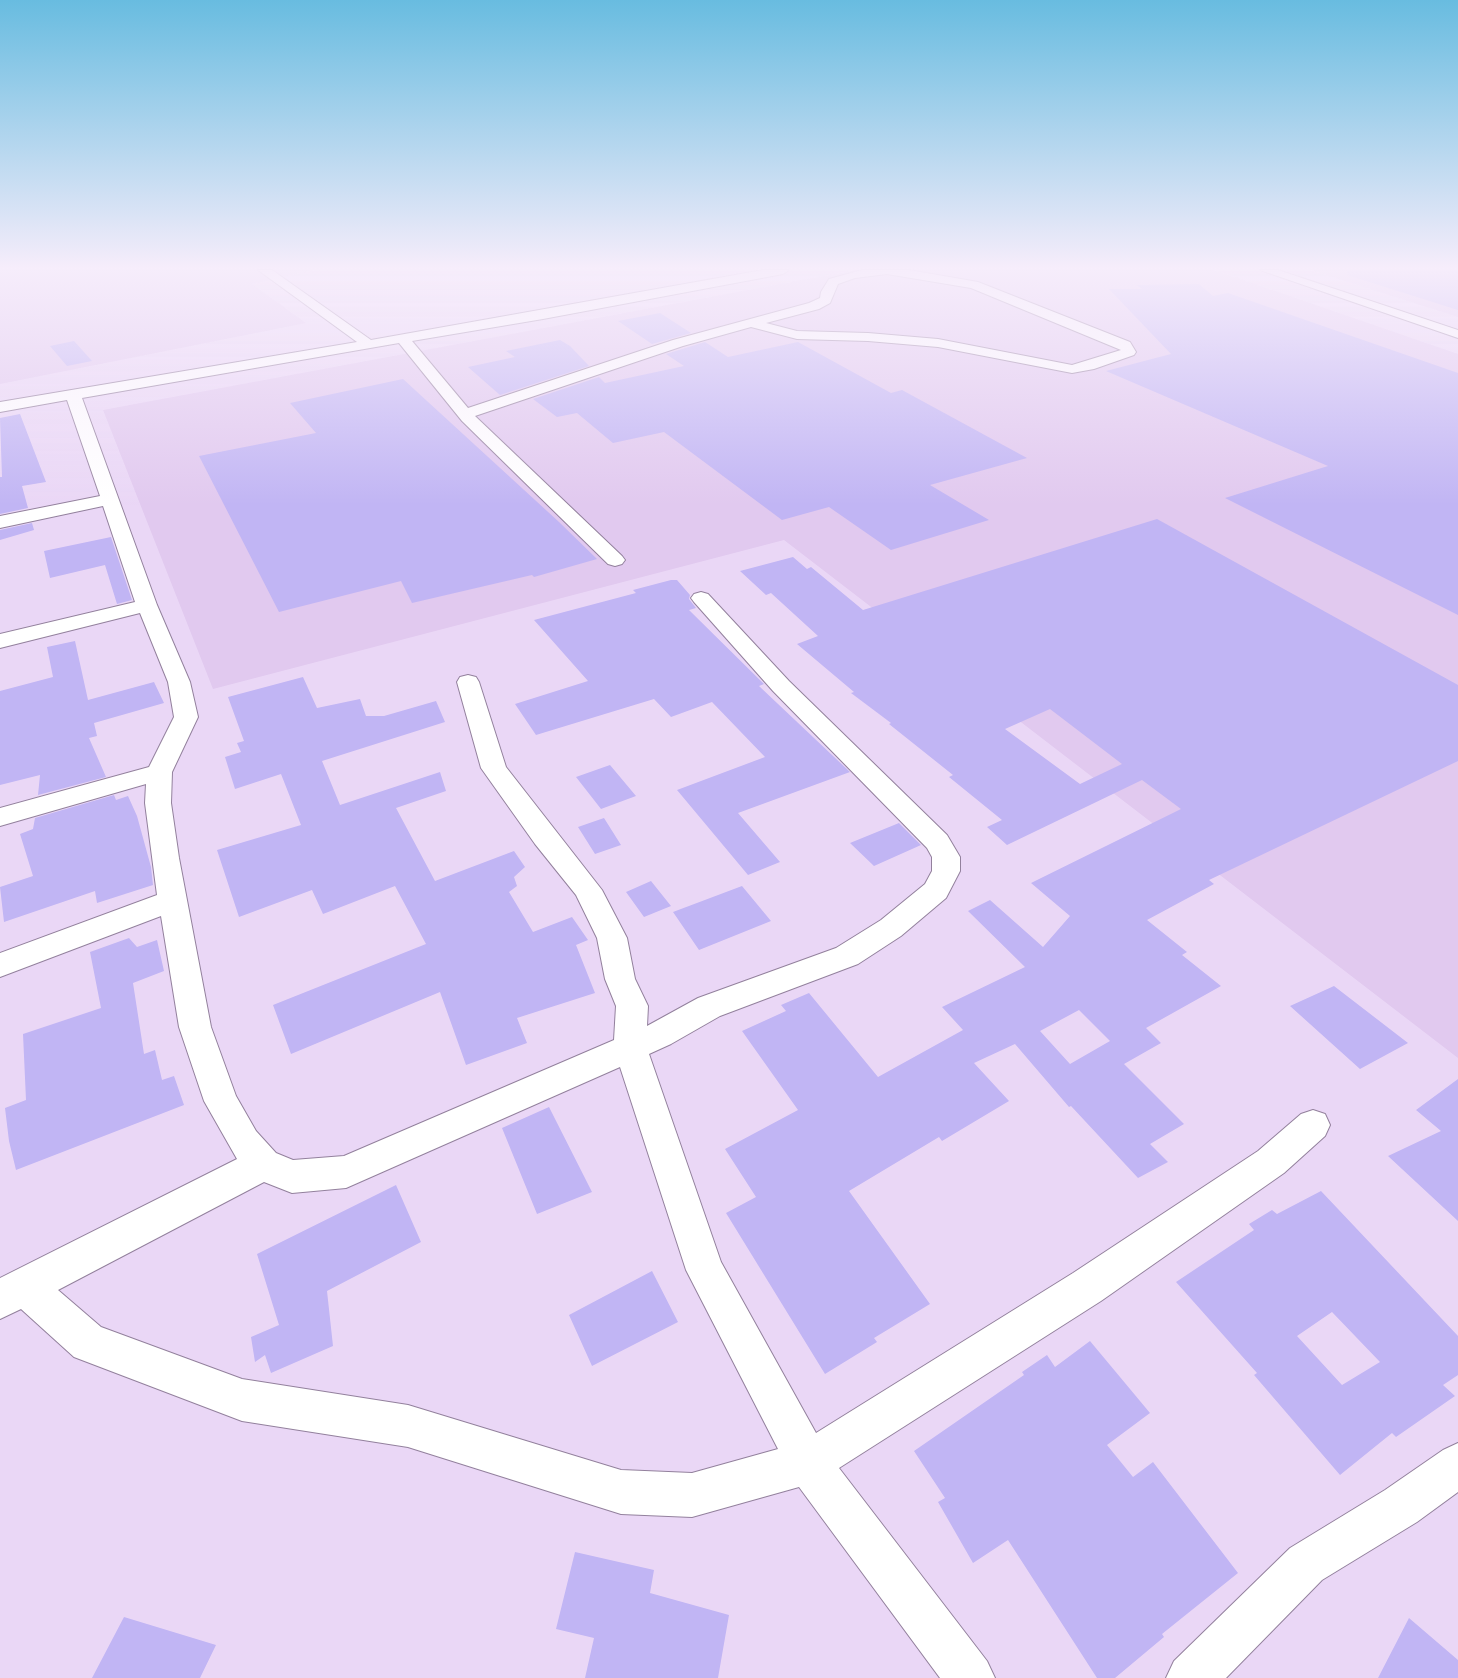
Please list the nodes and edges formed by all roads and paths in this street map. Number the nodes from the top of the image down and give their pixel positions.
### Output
1 (349, 348) edge
2 (411, 348) edge
3 (662, 348) edge
4 (965, 348) edge
5 (1127, 348) edge
6 (73, 395) junction
7 (0, 407) edge
8 (465, 414) junction
9 (110, 499) junction
10 (0, 522) edge
11 (615, 560) dead end
12 (701, 598) dead end
13 (147, 605) junction
14 (0, 641) edge
15 (468, 682) dead end
16 (159, 772) junction
17 (0, 817) edge
18 (174, 900) junction
19 (0, 965) edge
20 (630, 1047) junction
21 (1313, 1125) dead end
22 (263, 1164) junction
23 (12, 1293) edge
24 (808, 1463) junction
25 (1458, 1465) edge
26 (970, 1678) edge
27 (1191, 1678) edge

1 - 6 street
2 - 8 street
3 - 8 street
4 - 5 street
6 - 7 street
6 - 9 street
8 - 11 street
9 - 10 street
9 - 13 street
12 - 20 street
13 - 14 street
13 - 16 street
15 - 20 street
16 - 17 street
16 - 18 street
18 - 19 street
18 - 22 street
20 - 22 street
20 - 24 street
21 - 24 street
22 - 23 street
23 - 24 street
24 - 26 street
25 - 27 street

